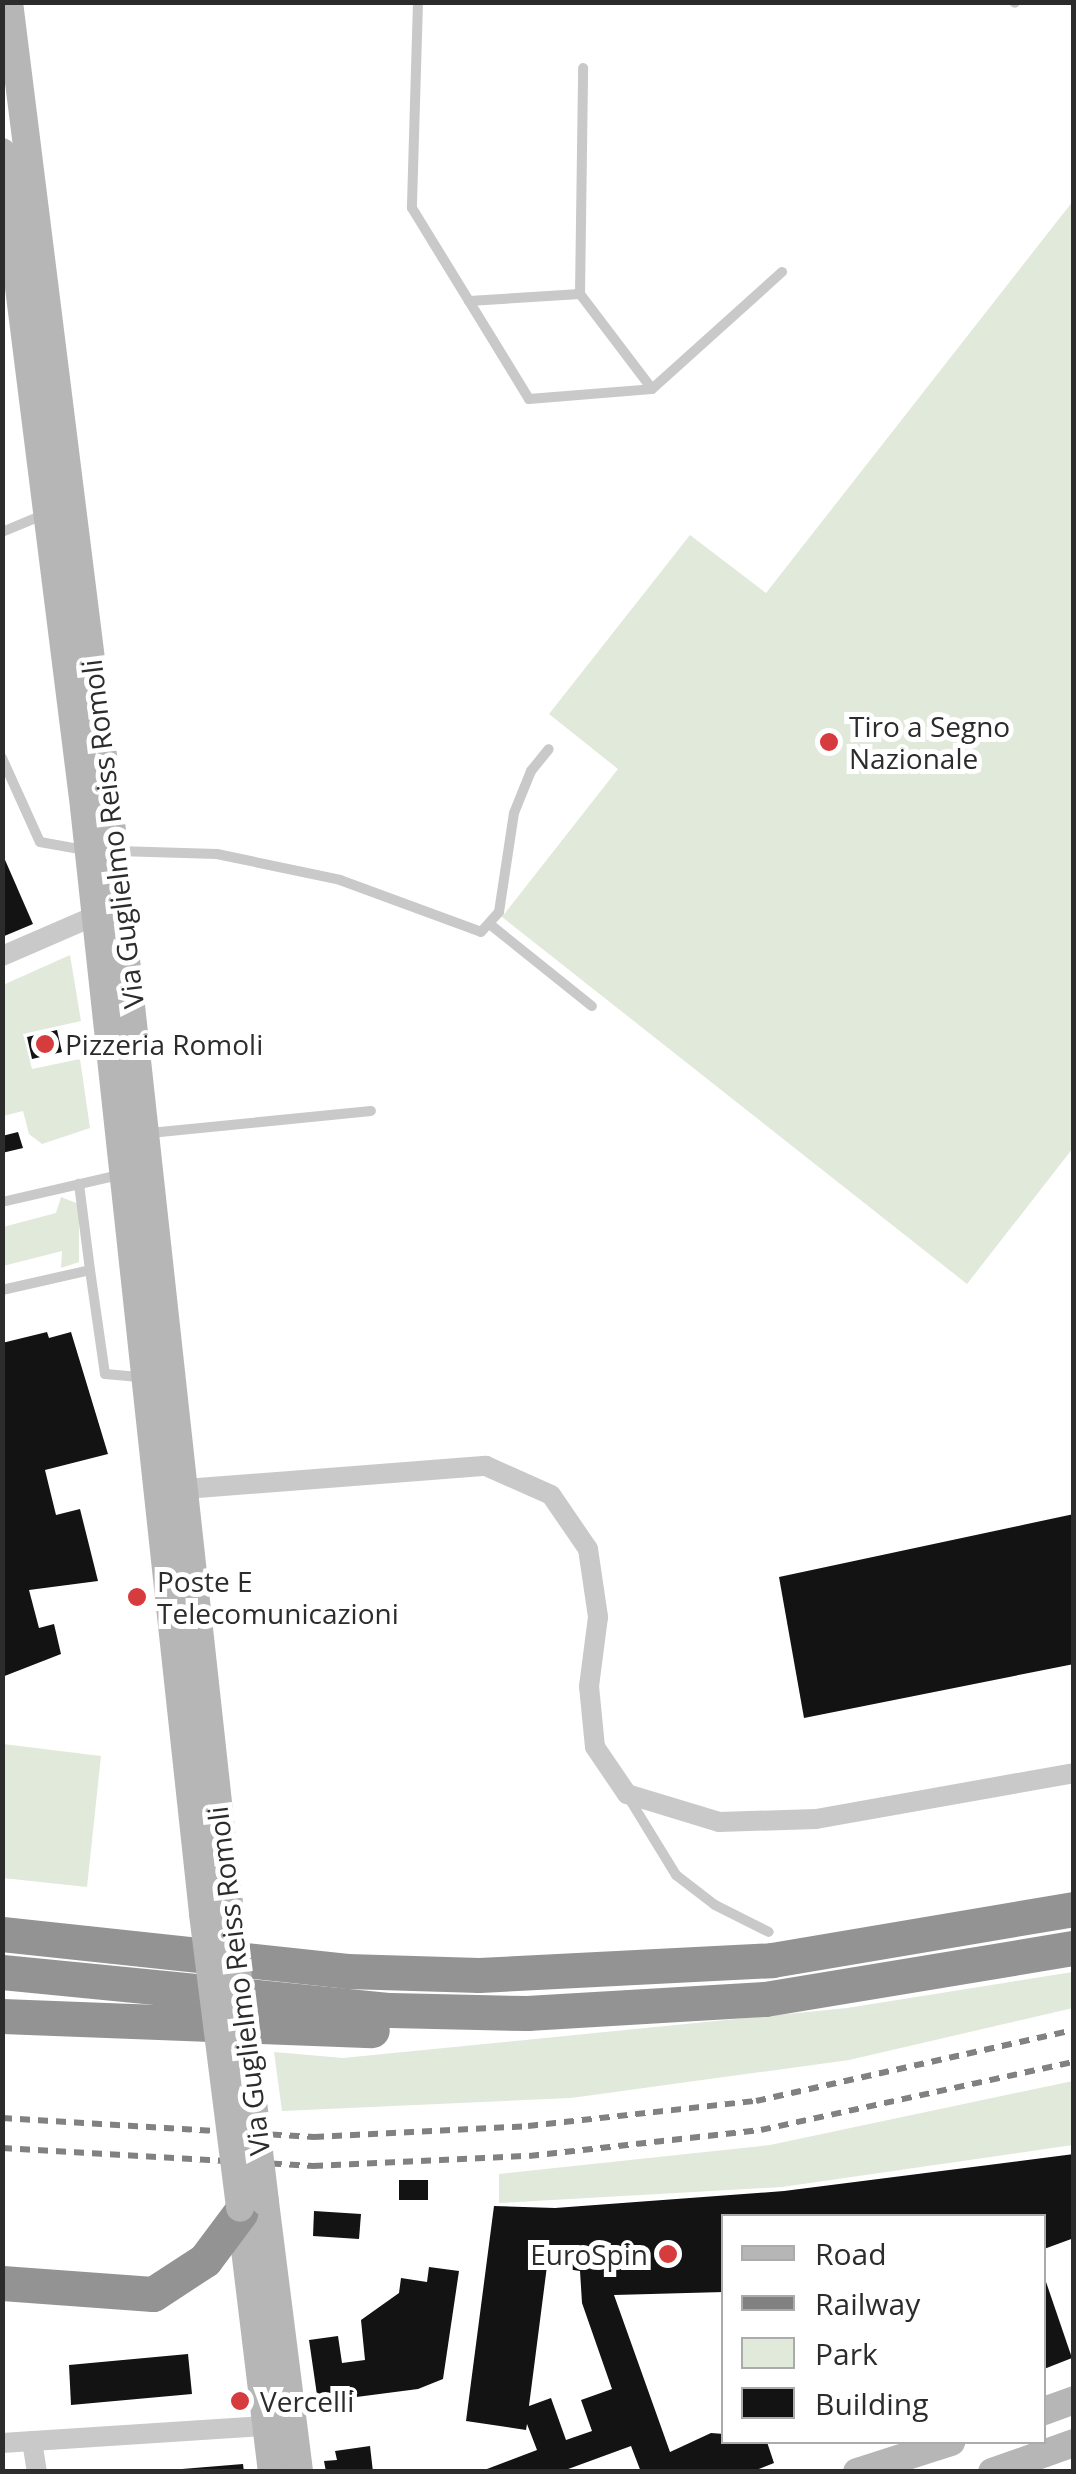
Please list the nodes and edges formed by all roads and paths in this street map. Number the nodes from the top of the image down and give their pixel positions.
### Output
1 (9, 2) edge
2 (418, 2) edge
3 (583, 68) dead end
4 (2, 152) edge
5 (782, 272) dead end
6 (580, 294) junction
7 (470, 301) junction
8 (24, 309) edge
9 (652, 388) junction
10 (60, 512) junction
11 (2, 532) edge
12 (549, 749) dead end
13 (2, 758) edge
14 (102, 851) junction
15 (108, 910) junction
16 (492, 926) junction
17 (2, 956) edge
18 (592, 1006) dead end
19 (371, 1111) dead end
20 (132, 1134) junction
21 (135, 1171) junction
22 (79, 1184) junction
23 (2, 1202) edge
24 (90, 1270) junction
25 (2, 1290) edge
26 (156, 1376) junction
27 (168, 1490) junction
28 (1074, 1774) edge
29 (626, 1794) junction
30 (1074, 1909) edge
31 (770, 1932) dead end
32 (2, 1934) edge
33 (1074, 1948) edge
34 (2, 1972) edge
35 (526, 2013) junction
36 (2, 2016) edge
37 (248, 2208) junction
38 (2, 2282) edge
39 (1074, 2400) edge
40 (1046, 2410) edge
41 (280, 2425) junction
42 (32, 2442) junction
43 (2, 2443) edge
44 (1074, 2443) edge
45 (946, 2444) edge
46 (872, 2469) edge
47 (37, 2472) edge
48 (272, 2472) edge
49 (299, 2472) edge
50 (992, 2472) edge

1 - 8 main road, Via Guglielmo Reiss Romoli
2 - 7 lane
3 - 6 lane
4 - 8 main road, Via Guglielmo Reiss Romoli
5 - 9 lane
6 - 7 lane
6 - 9 lane
7 - 9 lane
8 - 10 main road, Via Guglielmo Reiss Romoli
10 - 11 lane
10 - 14 main road, Via Guglielmo Reiss Romoli
12 - 16 lane
13 - 14 lane
14 - 15 main road, Via Guglielmo Reiss Romoli
14 - 16 lane
15 - 17 street
15 - 20 main road, Via Guglielmo Reiss Romoli
16 - 18 lane
19 - 20 lane
20 - 21 main road, Via Guglielmo Reiss Romoli
21 - 22 lane
21 - 26 main road, Via Guglielmo Reiss Romoli
22 - 23 lane
22 - 24 lane
24 - 25 lane
24 - 26 lane
26 - 27 main road, Via Guglielmo Reiss Romoli
27 - 29 street
27 - 37 main road, Via Guglielmo Reiss Romoli, bridge
28 - 29 street
29 - 31 lane
30 - 32 highway
33 - 35 highway
34 - 35 highway
35 - 36 highway
37 - 38 highway
37 - 41 main road, Via Guglielmo Reiss Romoli
39 - 40 main road
41 - 42 street
41 - 48 main road, Via Guglielmo Reiss Romoli
41 - 49 main road, Via Guglielmo Reiss Romoli
42 - 43 street
42 - 47 street
44 - 50 main road
45 - 46 main road

